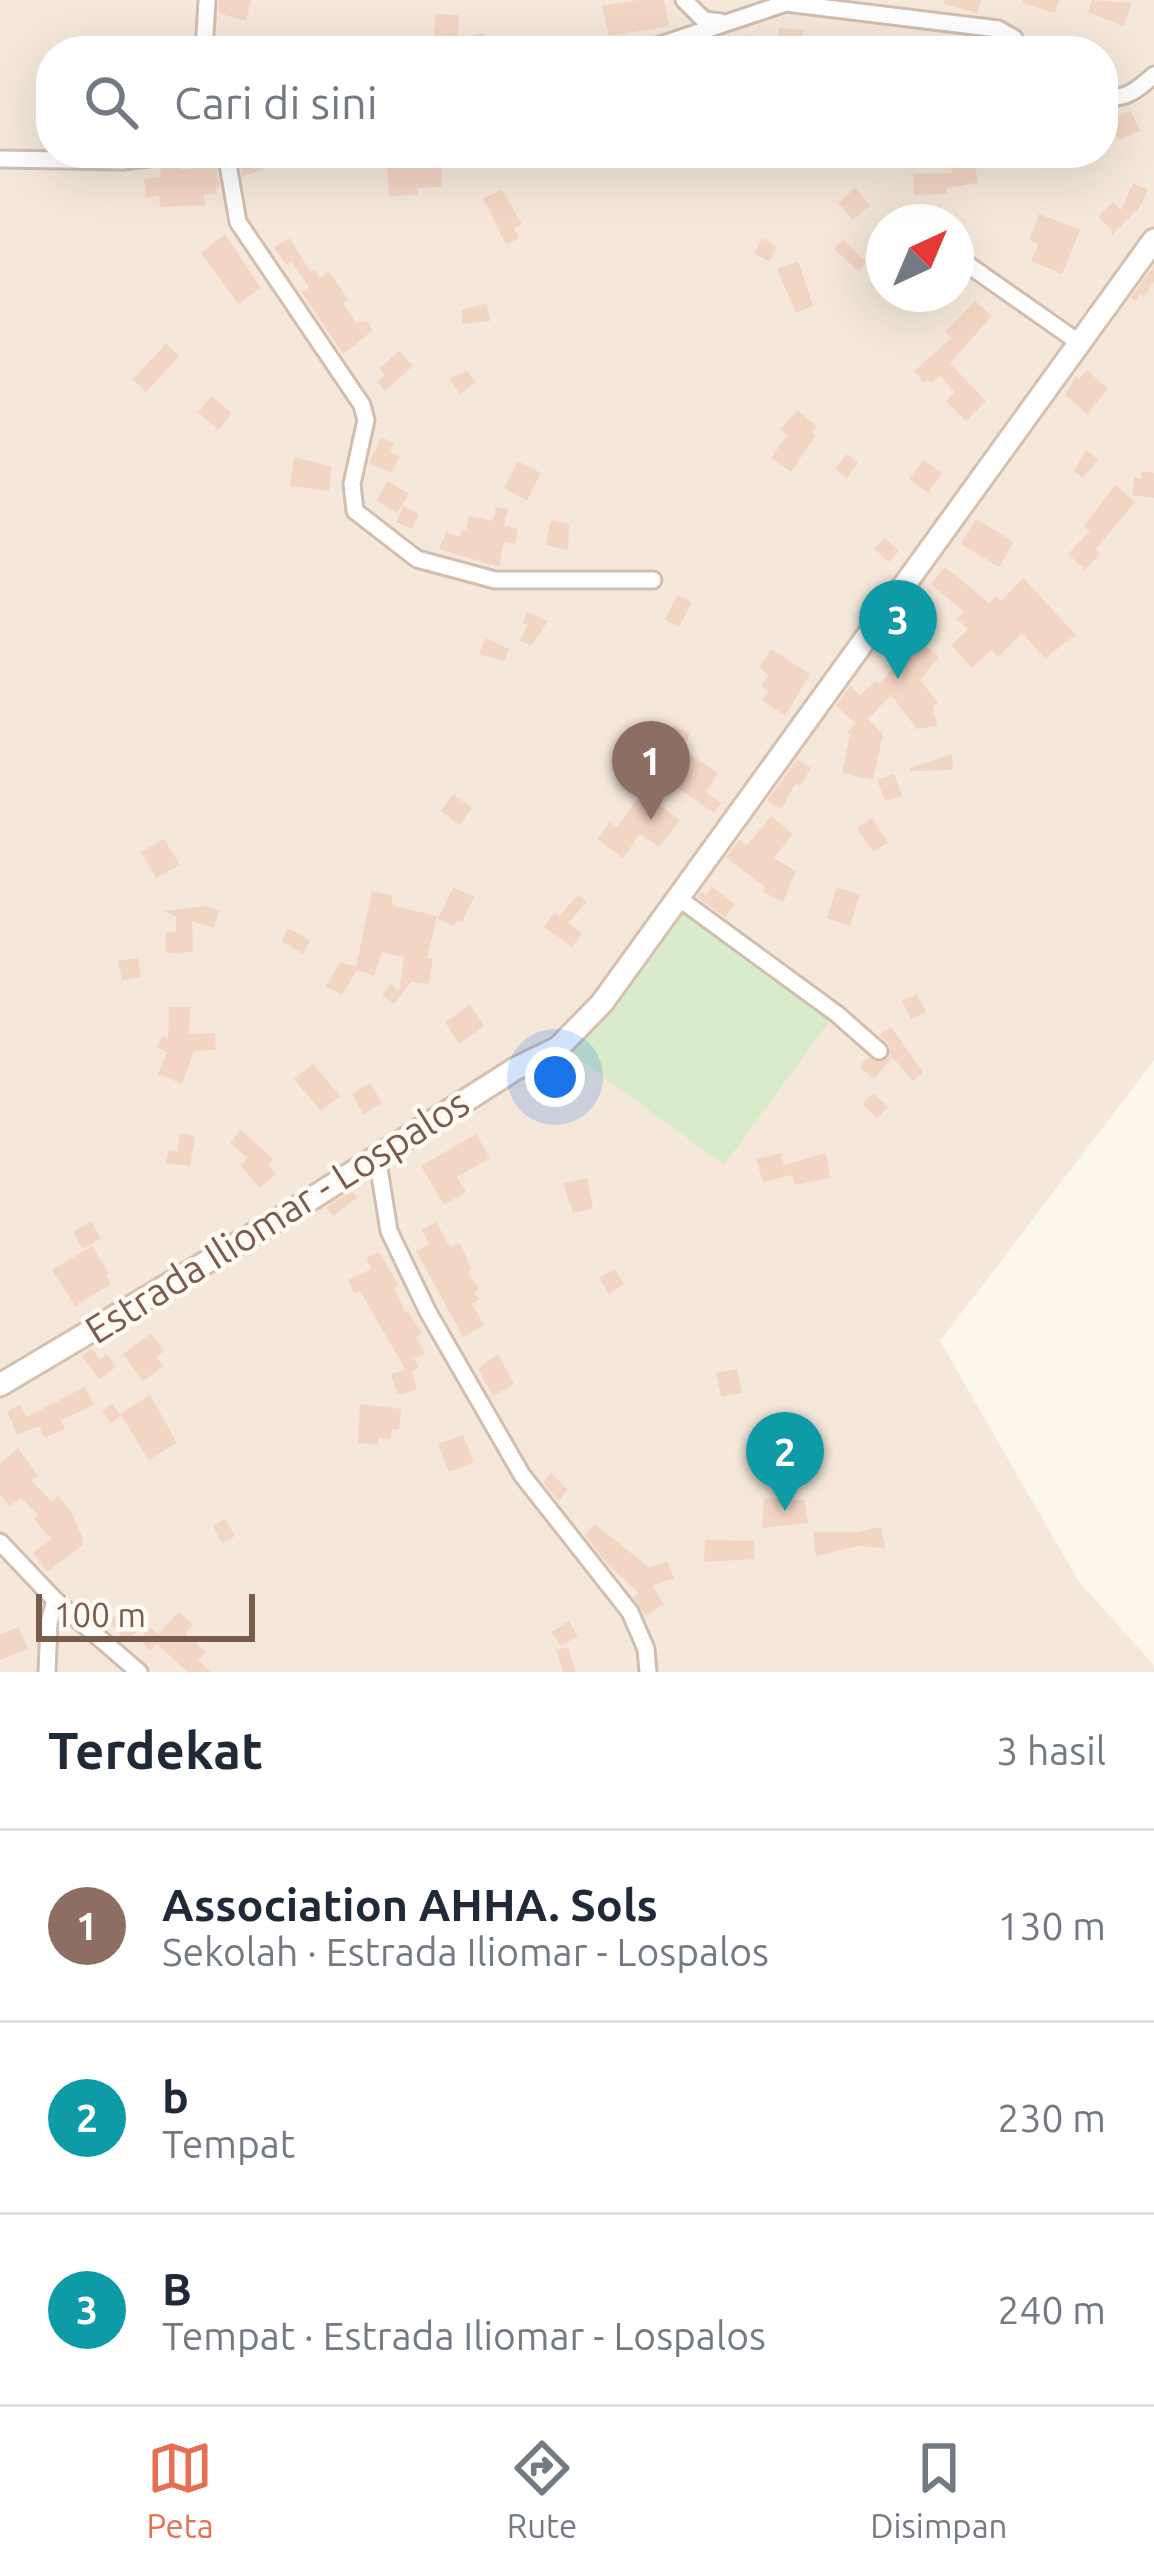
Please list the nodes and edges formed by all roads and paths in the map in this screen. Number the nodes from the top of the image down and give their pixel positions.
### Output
1 (207, 0) edge
2 (684, 0) edge
3 (785, 1) edge
4 (724, 23) junction
5 (206, 36) edge
6 (686, 36) edge
7 (1010, 36) edge
8 (1154, 75) edge
9 (1118, 99) edge
10 (0, 159) edge
11 (36, 160) edge
12 (229, 168) edge
13 (1154, 240) edge
14 (974, 269) edge
15 (1081, 344) junction
16 (653, 580) dead end
17 (677, 897) junction
18 (879, 1051) dead end
19 (377, 1156) junction
20 (0, 1384) edge
21 (0, 1543) edge
22 (55, 1600) junction
23 (47, 1672) edge
24 (139, 1672) edge
25 (648, 1672) edge

1 - 5 street
2 - 4 street
3 - 4 street
3 - 7 street
4 - 6 street
8 - 9 street
10 - 11 street
12 - 16 street
13 - 15 street, Estrada Iliomar - Lospalos
14 - 15 street
15 - 17 street, Estrada Iliomar - Lospalos
17 - 18 street
17 - 19 street, Estrada Iliomar - Lospalos
19 - 20 street, Estrada Iliomar - Lospalos
19 - 25 street
21 - 22 street
22 - 23 street
22 - 24 street

